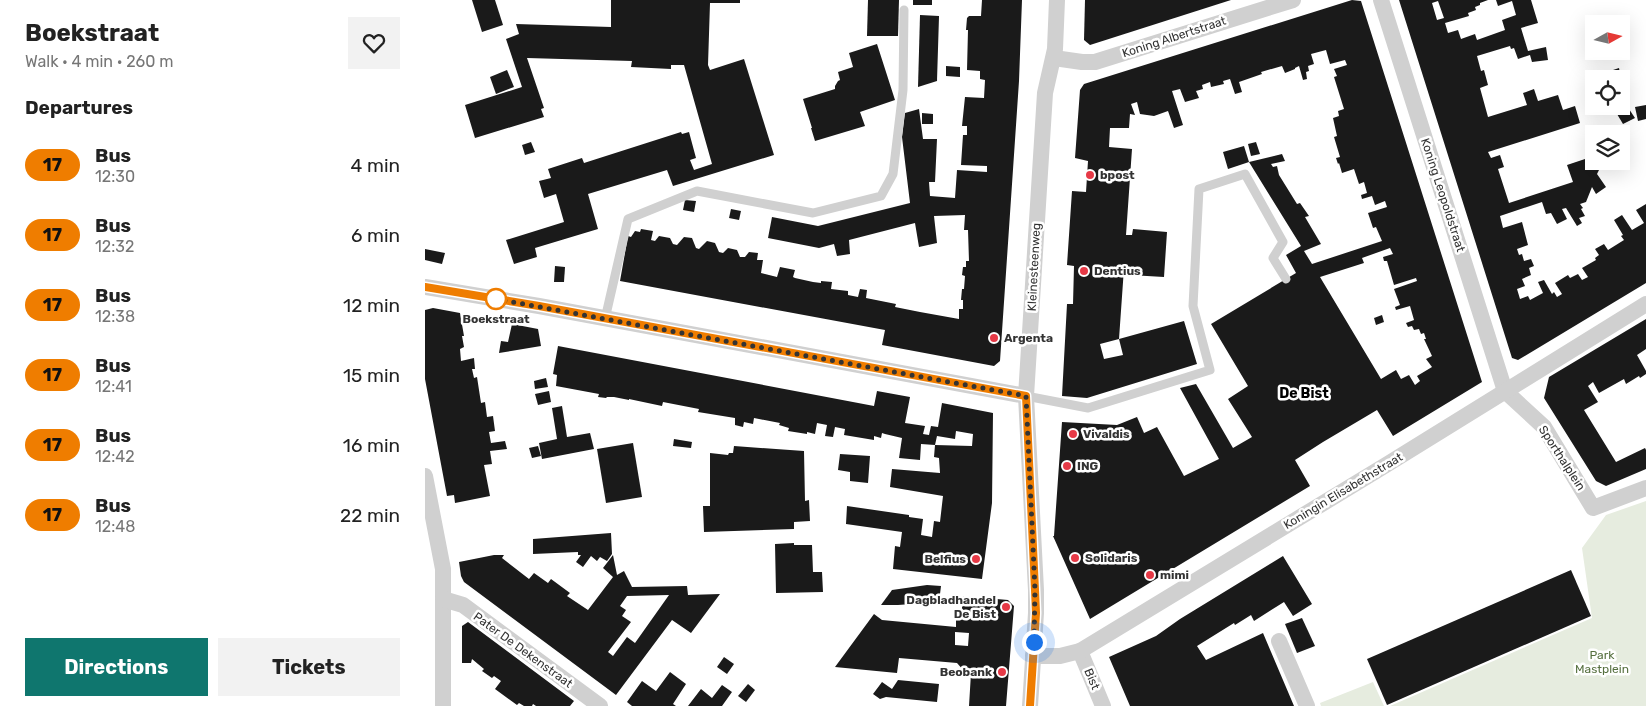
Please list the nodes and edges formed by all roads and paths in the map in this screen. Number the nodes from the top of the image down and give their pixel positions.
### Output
1 (1057, 0) edge
2 (1293, 0) edge
3 (1381, 0) edge
4 (903, 10) dead end
5 (1054, 58) junction
6 (1286, 279) dead end
7 (425, 287) edge
8 (1646, 304) edge
9 (605, 318) junction
10 (1505, 391) junction
11 (1026, 396) junction
12 (425, 476) edge
13 (1646, 488) edge
14 (443, 599) junction
15 (1279, 641) dead end
16 (1080, 651) junction
17 (1033, 656) junction
18 (443, 706) edge
19 (601, 706) edge
20 (1030, 706) edge
21 (1103, 706) edge
22 (1307, 706) edge

1 - 5 street, Kleinesteenweg
2 - 5 street, Koning Albertstraat
3 - 10 street, Koning Leopoldstraat
4 - 9 lane
5 - 11 street, Kleinesteenweg
6 - 11 lane
7 - 9 street
8 - 10 street, Koningin Elisabethstraat
9 - 11 street
10 - 13 street, Sporthalplein
10 - 16 street, Koningin Elisabethstraat
11 - 17 street, Kleinesteenweg
12 - 14 street
14 - 18 street
14 - 19 street, Pater De Dekenstraat
15 - 22 street
16 - 17 street, Koningin Elisabethstraat
16 - 21 street, Bist
17 - 20 street

